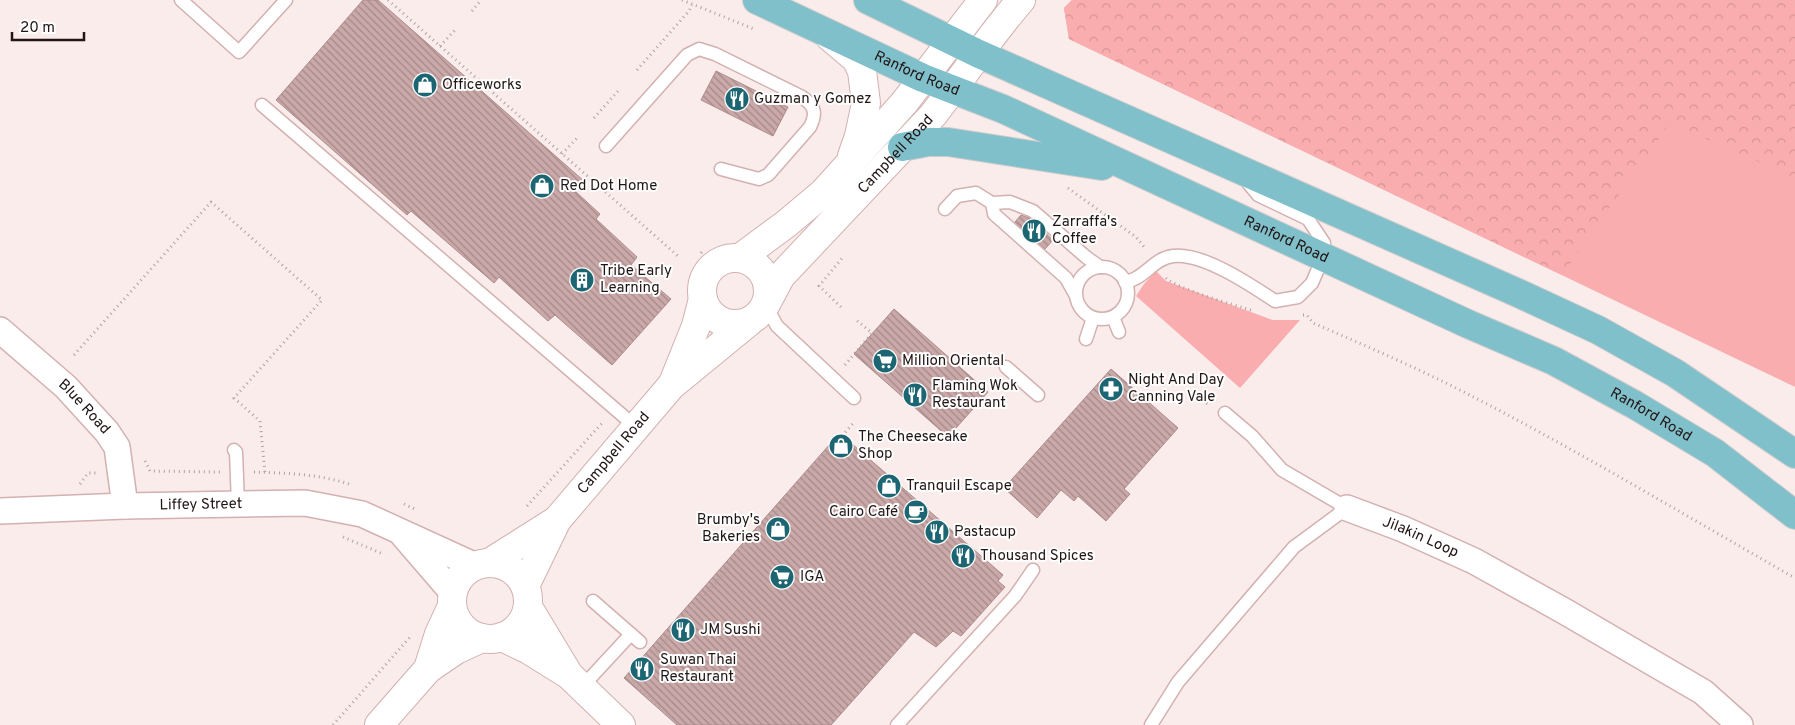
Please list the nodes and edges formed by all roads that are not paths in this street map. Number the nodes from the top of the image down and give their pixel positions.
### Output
1 (181, 0) edge
2 (286, 0) edge
3 (757, 0) edge
4 (868, 0) edge
5 (983, 0) edge
6 (1021, 0) edge
7 (821, 29) junction
8 (951, 40) junction
9 (979, 54) junction
10 (923, 78) junction
11 (953, 90) junction
12 (262, 105) dead end
13 (606, 146) dead end
14 (902, 147) junction
15 (849, 165) junction
16 (1236, 168) junction
17 (721, 169) dead end
18 (1135, 171) junction
19 (992, 203) junction
20 (945, 209) dead end
21 (1323, 257) junction
22 (740, 258) junction
23 (1100, 267) junction
24 (1126, 282) junction
25 (1075, 294) junction
26 (702, 300) junction
27 (761, 316) junction
28 (1113, 317) junction
29 (1093, 318) junction
30 (0, 330) edge
31 (1119, 332) dead end
32 (1086, 339) dead end
33 (1006, 367) dead end
34 (671, 386) junction
35 (1038, 395) dead end
36 (854, 398) dead end
37 (1225, 412) dead end
38 (636, 427) junction
39 (234, 450) dead end
40 (1795, 454) edge
41 (238, 504) junction
42 (125, 506) junction
43 (1347, 508) junction
44 (0, 511) edge
45 (1795, 515) edge
46 (557, 520) junction
47 (398, 530) junction
48 (482, 564) junction
49 (1033, 570) dead end
50 (527, 597) junction
51 (453, 600) junction
52 (593, 601) dead end
53 (492, 638) junction
54 (428, 669) junction
55 (575, 681) junction
56 (379, 725) edge
57 (621, 725) edge
58 (897, 725) edge
59 (1151, 725) edge
60 (1740, 725) edge

1 - 2 lane
3 - 7 main road, Ranford Road
4 - 8 main road
5 - 8 street, Campbell Road
6 - 9 street, Campbell Road
7 - 10 main road, Ranford Road
7 - 15 street, Campbell Road
8 - 9 main road
8 - 10 street, Campbell Road
9 - 11 street, Campbell Road
9 - 16 main road
10 - 11 main road, Ranford Road
10 - 15 street, Campbell Road
11 - 14 street, Campbell Road
11 - 18 main road, Ranford Road
12 - 38 lane
13 - 17 lane
14 - 18 main road
14 - 27 street, Campbell Road
15 - 22 street, Campbell Road
16 - 21 lane
16 - 40 main road
18 - 21 main road, Ranford Road
19 - 20 lane
19 - 23 lane
19 - 25 lane
21 - 24 lane
21 - 45 main road, Ranford Road
22 - 26 street
22 - 27 street
23 - 24 lane
23 - 25 lane
24 - 28 lane
25 - 29 lane
26 - 27 street
26 - 34 street, Campbell Road
27 - 34 street, Campbell Road
27 - 36 lane
28 - 29 lane
28 - 31 lane
29 - 32 lane
30 - 42 street, Blue Road
33 - 35 lane
34 - 38 street, Campbell Road
37 - 43 lane
38 - 46 street, Campbell Road
39 - 41 lane
41 - 42 street, Liffey Street
41 - 47 street, Liffey Street
42 - 44 street, Liffey Street
43 - 59 lane
43 - 60 street, Jilakin Loop
46 - 48 street, Campbell Road
46 - 50 street, Campbell Road
47 - 48 street, Liffey Street
47 - 51 street, Liffey Street
48 - 50 street
48 - 51 street, Campbell Road
49 - 58 lane
50 - 53 street, Campbell Road
50 - 55 street
51 - 53 street
51 - 54 street, Campbell Road
52 - 55 lane
53 - 54 street, Campbell Road
53 - 55 street
54 - 56 street, Campbell Road
55 - 57 street

